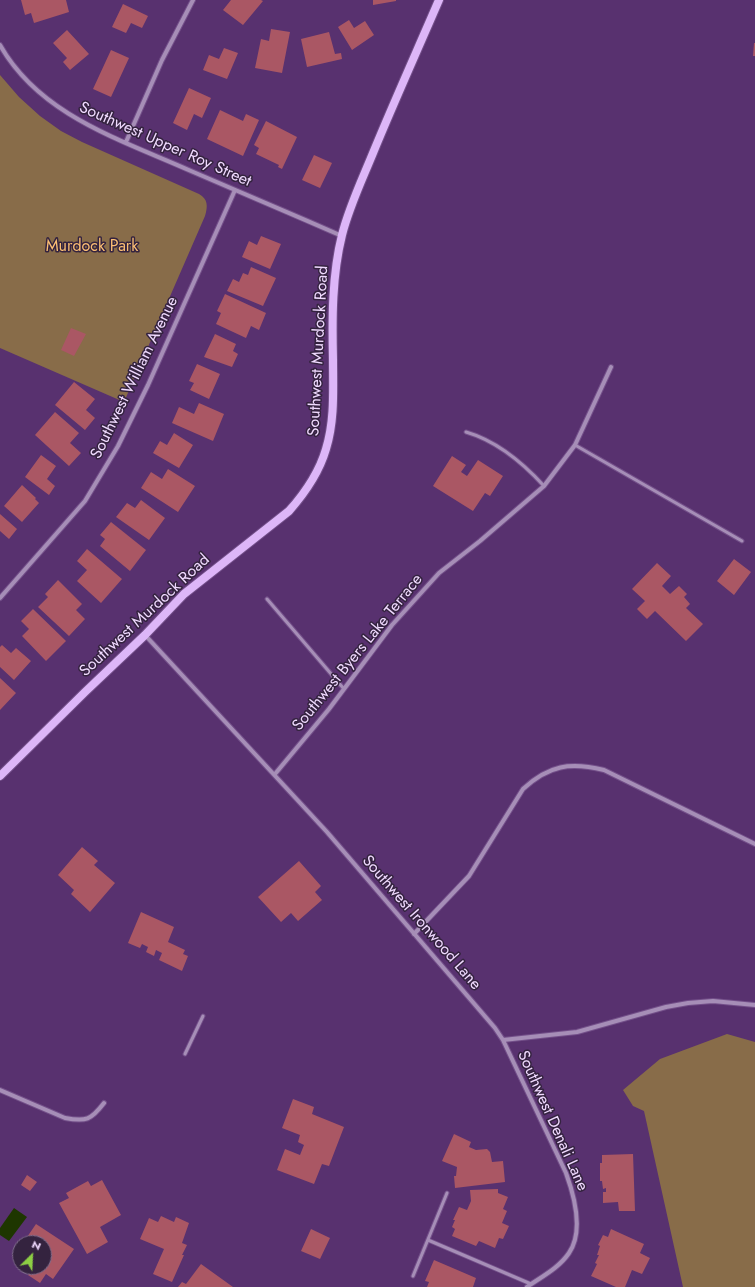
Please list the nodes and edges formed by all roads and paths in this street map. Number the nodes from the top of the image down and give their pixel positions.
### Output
1 (193, 0) edge
2 (439, 0) edge
3 (0, 45) edge
4 (126, 142) junction
5 (235, 190) junction
6 (342, 236) junction
7 (611, 367) dead end
8 (466, 432) dead end
9 (574, 445) junction
10 (544, 486) junction
11 (742, 541) dead end
12 (0, 598) edge
13 (267, 599) dead end
14 (145, 635) junction
15 (344, 689) junction
16 (275, 774) junction
17 (0, 776) edge
18 (755, 844) edge
19 (414, 934) junction
20 (755, 1005) edge
21 (203, 1016) dead end
22 (503, 1040) junction
23 (186, 1054) dead end
24 (0, 1090) edge
25 (104, 1103) dead end
26 (447, 1193) dead end
27 (428, 1240) junction
28 (413, 1276) dead end
29 (531, 1284) junction
30 (527, 1287) edge

1 - 4 street
2 - 6 main road, Southwest Murdock Road
3 - 4 street, Southwest Upper Roy Street
4 - 5 street, Southwest Upper Roy Street
5 - 6 street, Southwest Upper Roy Street
5 - 12 street, Southwest William Avenue
6 - 14 main road, Southwest Murdock Road
7 - 9 street, Southwest Byers Lake Terrace
8 - 10 lane
9 - 10 street, Southwest Byers Lake Terrace
9 - 11 lane
10 - 15 street, Southwest Byers Lake Terrace
13 - 15 lane
14 - 16 street, Southwest Ironwood Lane
14 - 17 main road, Southwest Murdock Road
15 - 16 street, Southwest Byers Lake Terrace
16 - 19 street, Southwest Ironwood Lane
18 - 19 street
19 - 22 street, Southwest Ironwood Lane
20 - 22 street
21 - 23 lane
22 - 29 street, Southwest Denali Lane
24 - 25 street
26 - 27 lane
27 - 28 lane
27 - 29 lane
29 - 30 street, Southwest Denali Lane

